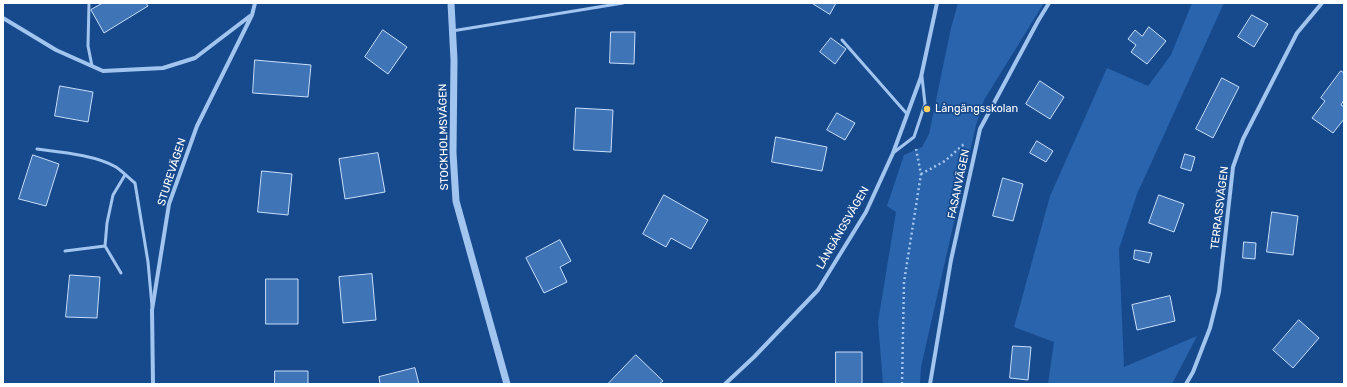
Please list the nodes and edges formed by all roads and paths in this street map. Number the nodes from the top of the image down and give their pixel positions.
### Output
1 (89, 3) edge
2 (255, 3) edge
3 (451, 3) edge
4 (937, 3) edge
5 (1049, 3) edge
6 (1322, 3) edge
7 (624, 4) edge
8 (252, 15) junction
9 (3, 18) edge
10 (452, 31) junction
11 (842, 40) dead end
12 (92, 66) junction
13 (922, 77) junction
14 (907, 114) junction
15 (980, 129) junction
16 (914, 137) junction
17 (37, 149) dead end
18 (893, 153) junction
19 (921, 174) junction
20 (125, 175) junction
21 (105, 246) junction
22 (65, 251) dead end
23 (121, 273) dead end
24 (152, 310) junction
25 (153, 384) edge
26 (507, 384) edge
27 (725, 384) edge
28 (902, 384) edge
29 (930, 384) edge
30 (1186, 384) edge

1 - 12 lane
2 - 8 street, STUREVÄGEN
3 - 10 street, STOCKHOLMSVÄGEN
4 - 13 street, LÅNGÄNGSVÄGEN
5 - 15 street, FASANVÄGEN
6 - 30 street, TERRASSVÄGEN
7 - 10 lane
8 - 12 street
8 - 24 street, STUREVÄGEN
9 - 12 street
10 - 26 street, STOCKHOLMSVÄGEN
11 - 14 lane
13 - 14 street, LÅNGÄNGSVÄGEN
13 - 16 lane
14 - 18 street, LÅNGÄNGSVÄGEN
15 - 19 path
15 - 29 street, FASANVÄGEN
16 - 18 lane
16 - 19 path
17 - 20 lane
18 - 27 street, LÅNGÄNGSVÄGEN
19 - 28 path
20 - 21 lane
20 - 24 lane
21 - 22 lane
21 - 23 lane
24 - 25 street, STUREVÄGEN

